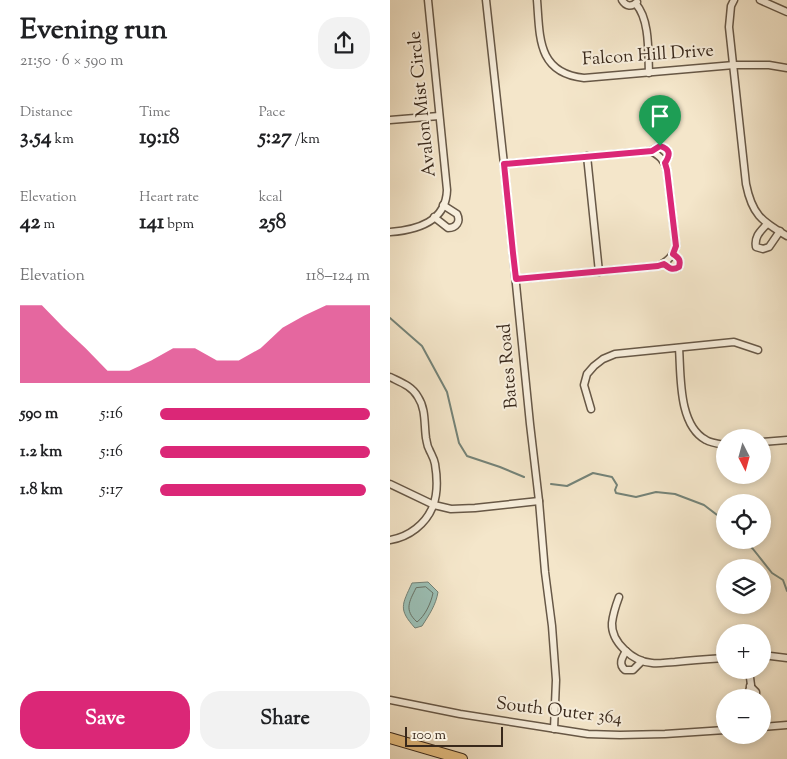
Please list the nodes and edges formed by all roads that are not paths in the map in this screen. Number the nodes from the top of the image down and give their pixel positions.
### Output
1 (428, 0) edge
2 (486, 0) edge
3 (537, 0) edge
4 (622, 0) edge
5 (734, 0) edge
6 (760, 0) edge
7 (637, 2) edge
8 (787, 12) edge
9 (734, 65) junction
10 (787, 68) edge
11 (649, 73) junction
12 (439, 116) junction
13 (390, 120) edge
14 (587, 156) junction
15 (504, 164) junction
16 (443, 205) junction
17 (434, 218) junction
18 (767, 224) junction
19 (390, 232) edge
20 (780, 232) junction
21 (787, 236) edge
22 (673, 254) junction
23 (664, 264) junction
24 (599, 272) junction
25 (516, 279) junction
26 (679, 348) junction
27 (758, 350) dead end
28 (390, 377) edge
29 (590, 409) dead end
30 (787, 440) edge
31 (771, 441) edge
32 (716, 444) edge
33 (390, 484) edge
34 (539, 501) junction
35 (434, 505) junction
36 (390, 540) edge
37 (619, 596) dead end
38 (626, 651) junction
39 (771, 656) edge
40 (787, 658) edge
41 (716, 659) edge
42 (642, 661) junction
43 (750, 679) edge
44 (750, 686) junction
45 (749, 689) edge
46 (753, 689) edge
47 (390, 700) edge
48 (787, 725) edge
49 (771, 726) edge
50 (554, 729) junction
51 (716, 731) edge
52 (390, 738) edge
53 (462, 759) edge

1 - 12 street, Avalon Mist Circle
2 - 15 street, Bates Road
3 - 11 street, Falcon Hill Drive
4 - 7 street
5 - 9 street
6 - 8 street
7 - 11 street
9 - 10 street, Falcon Hill Drive
9 - 11 street, Falcon Hill Drive
9 - 18 street
12 - 13 street
12 - 16 street, Avalon Mist Circle
14 - 15 street
14 - 22 street
14 - 24 street
15 - 25 street, Bates Road
16 - 17 street, Avalon Mist Circle
16 - 17 street
17 - 19 street, Avalon Mist Circle
18 - 20 street
18 - 20 street
20 - 21 street
22 - 23 street
22 - 23 street
23 - 24 street
24 - 25 street
25 - 34 street, Bates Road
26 - 27 street
26 - 29 street
26 - 32 street
28 - 35 street
30 - 31 street
33 - 35 street
34 - 35 street
34 - 50 street, Bates Road
35 - 36 street
37 - 38 street
38 - 42 street
38 - 42 street
39 - 40 street
41 - 42 street
43 - 44 street
44 - 45 street
44 - 46 street
47 - 50 street, South Outer 364
48 - 49 street
50 - 51 street, South Outer 364
52 - 53 highway

